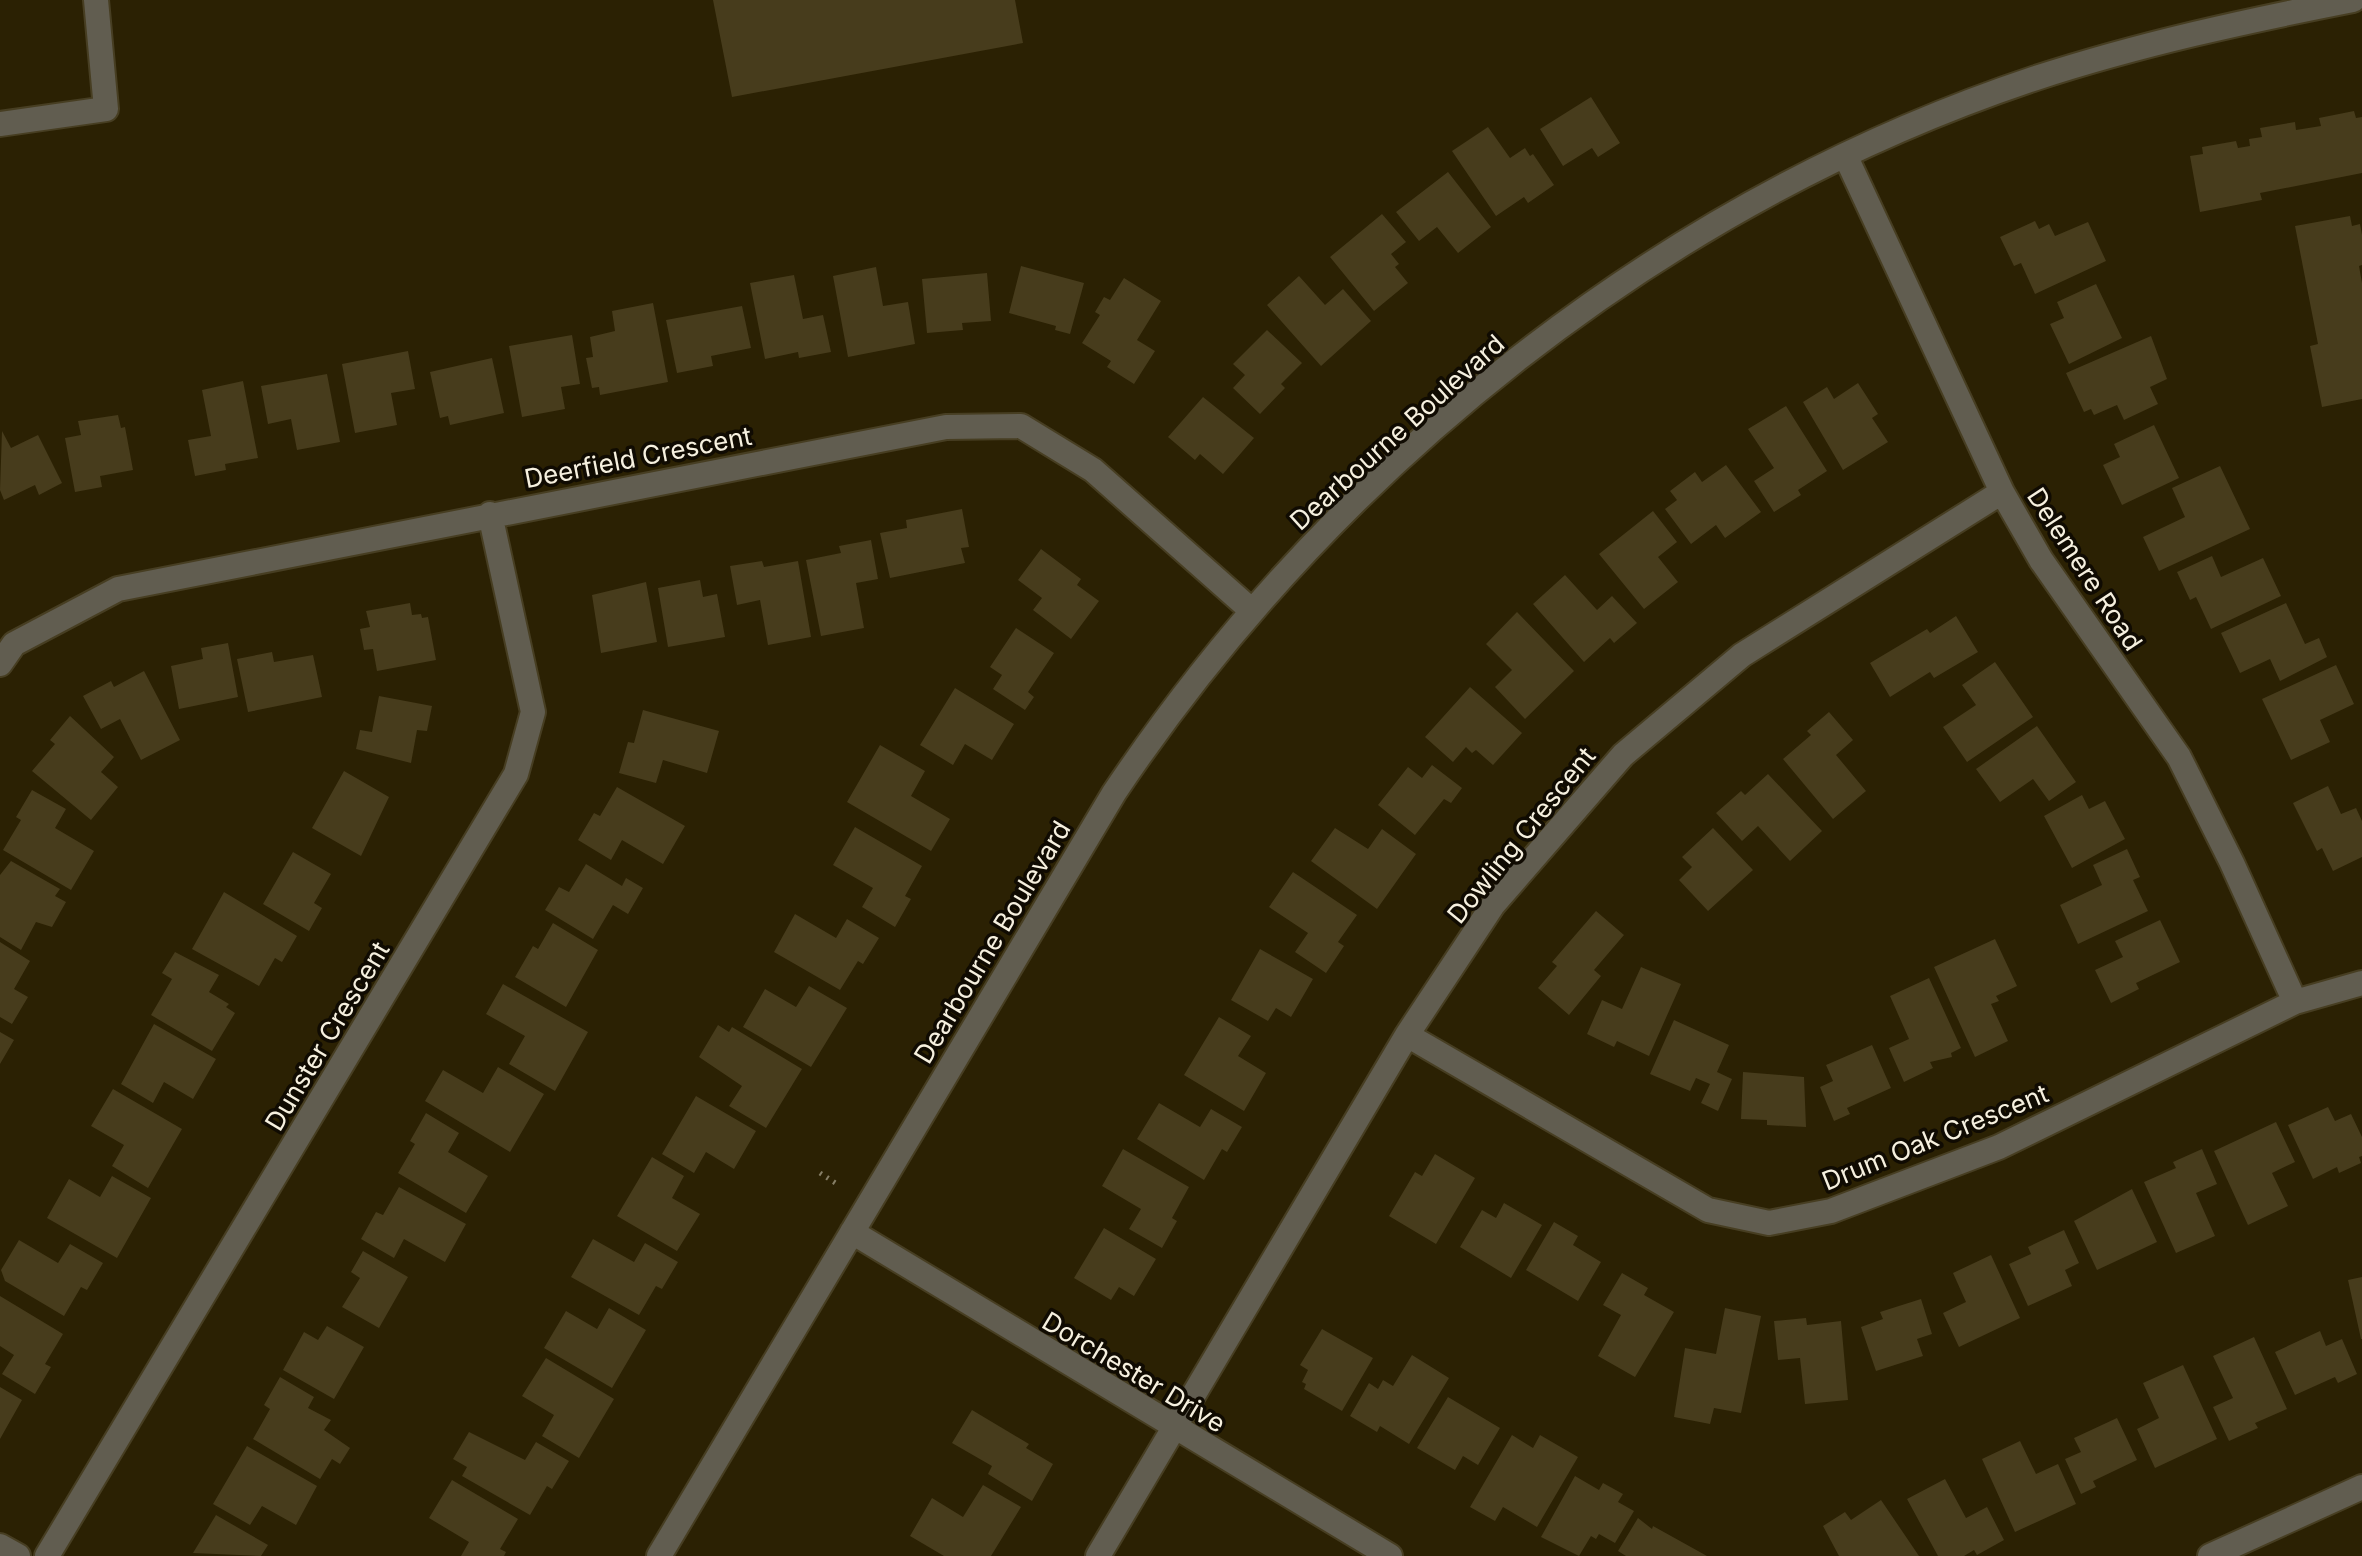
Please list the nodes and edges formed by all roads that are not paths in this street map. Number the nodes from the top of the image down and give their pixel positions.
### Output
1 (96, 0) edge
2 (2353, 0) edge
3 (0, 124) edge
4 (1846, 157) junction
5 (2002, 492) junction
6 (490, 514) junction
7 (1251, 610) junction
8 (0, 664) edge
9 (2362, 983) edge
10 (2295, 1002) junction
11 (1407, 1035) junction
12 (852, 1232) junction
13 (1171, 1428) junction
14 (2362, 1487) edge
15 (0, 1546) edge
16 (18, 1556) edge
17 (47, 1556) edge
18 (659, 1556) edge
19 (1098, 1556) edge
20 (1390, 1556) edge
21 (2210, 1556) edge

1 - 3 street
2 - 4 street, Dearbourne Boulevard
4 - 5 street, Delemere Road
4 - 7 street, Dearbourne Boulevard
5 - 10 street, Delemere Road
5 - 11 street, Dowling Crescent
6 - 7 street, Deerfield Crescent
6 - 8 street, Deerfield Crescent
6 - 17 street, Dunster Crescent
7 - 12 street, Dearbourne Boulevard
9 - 10 street, Drum Oak Crescent
10 - 11 street, Drum Oak Crescent
11 - 13 street, Dowling Crescent
12 - 13 street, Dorchester Drive
12 - 18 street, Dearbourne Boulevard
13 - 19 street, Dowling Crescent
13 - 20 street, Dorchester Drive
14 - 21 street
15 - 16 street

